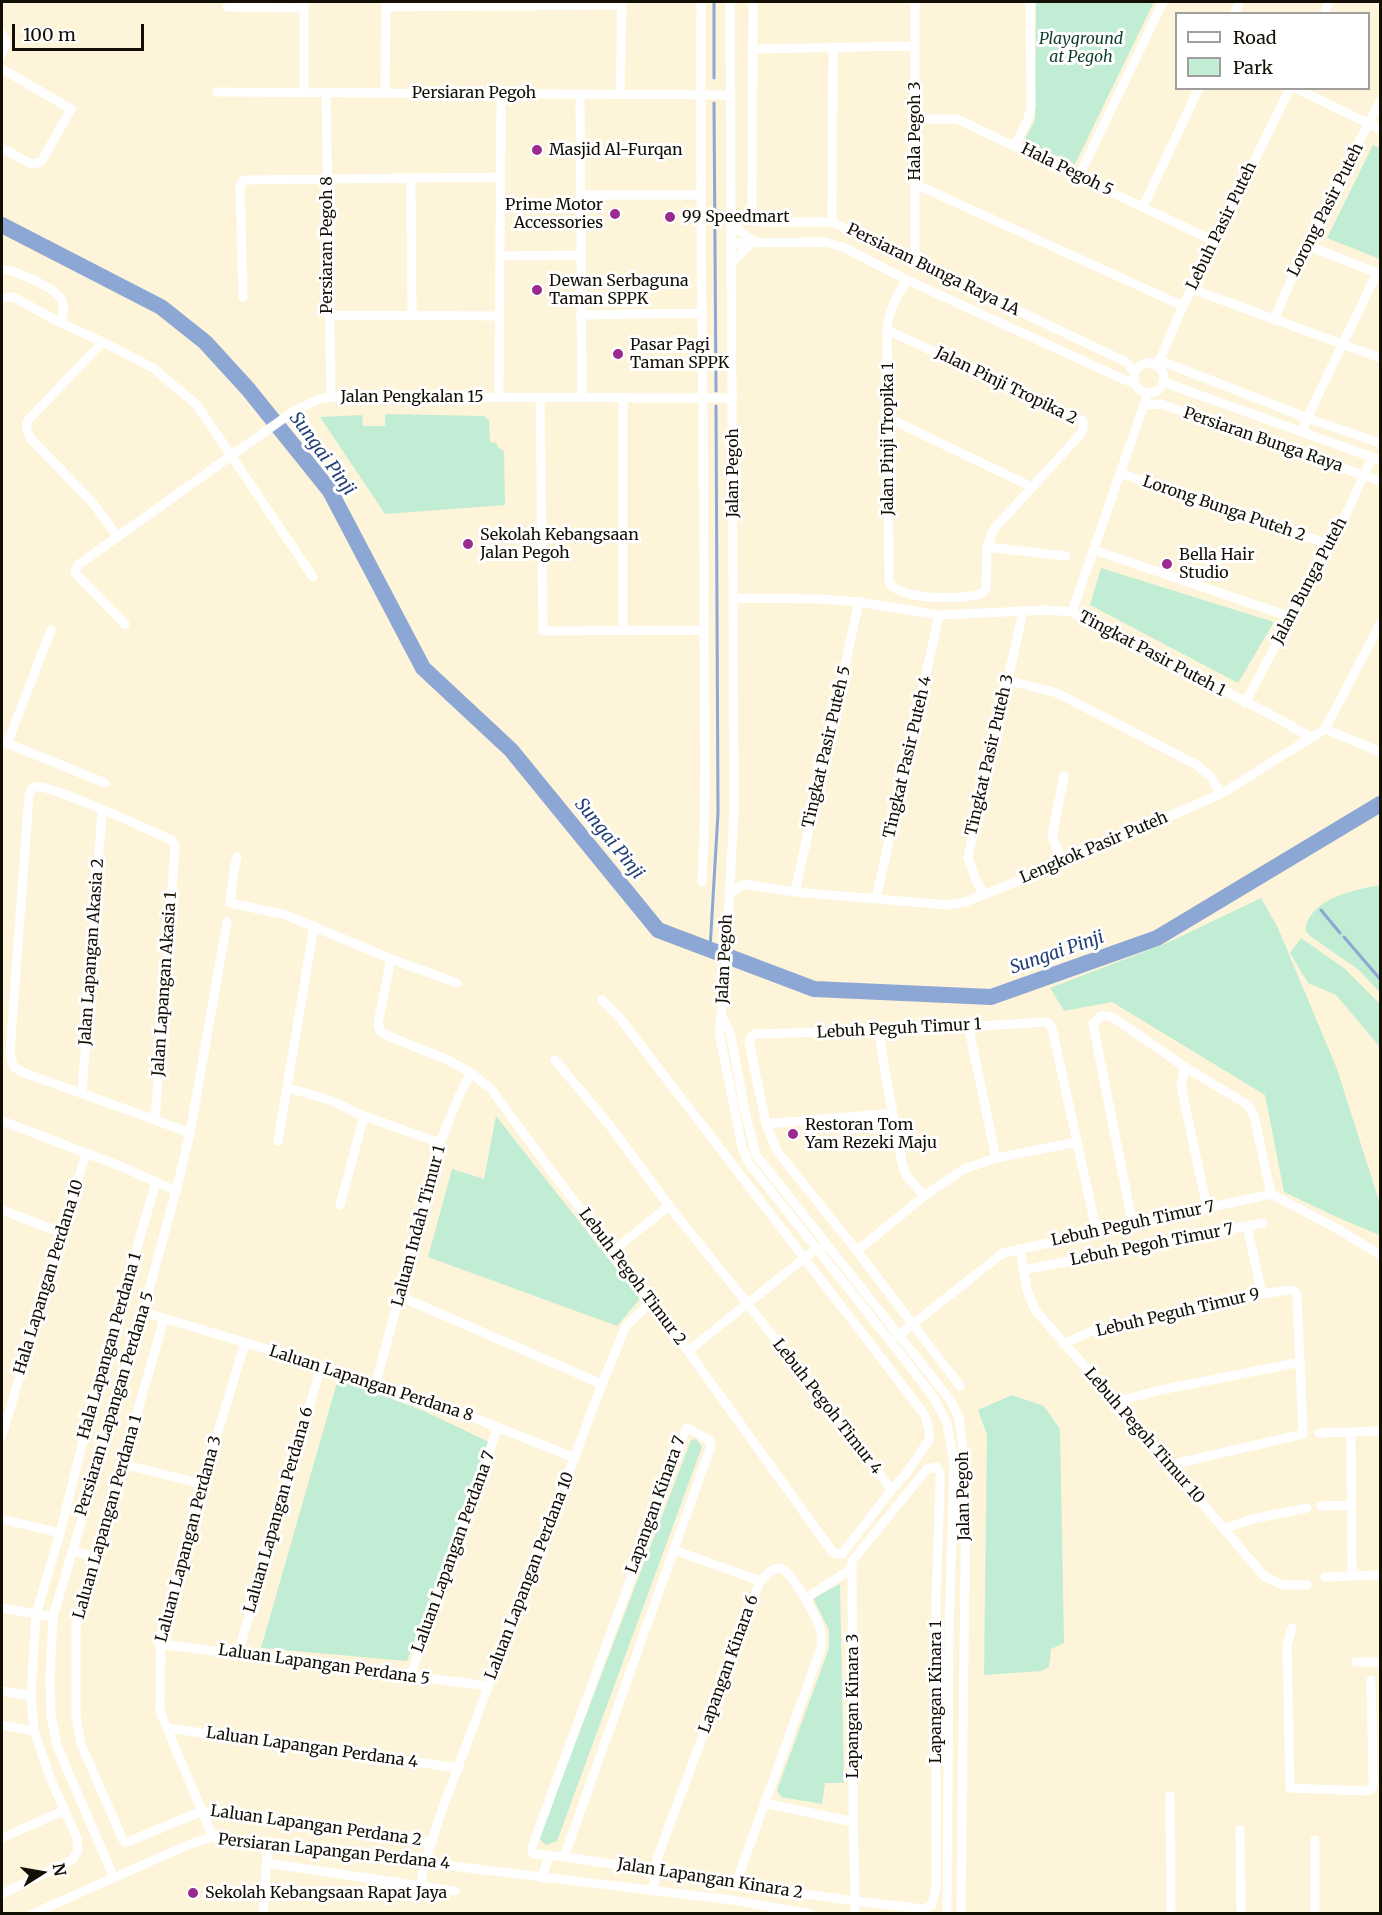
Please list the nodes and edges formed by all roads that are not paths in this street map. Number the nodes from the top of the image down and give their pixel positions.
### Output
1 (701, 2) edge
2 (730, 2) edge
3 (753, 2) edge
4 (915, 2) edge
5 (1030, 2) edge
6 (1163, 2) edge
7 (622, 3) edge
8 (386, 4) edge
9 (467, 4) edge
10 (304, 5) edge
11 (227, 7) dead end
12 (2, 34) edge
13 (914, 46) junction
14 (833, 47) junction
15 (752, 49) junction
16 (2, 54) edge
17 (2, 69) edge
18 (1198, 90) edge
19 (1289, 90) edge
20 (1299, 90) edge
21 (217, 92) dead end
22 (304, 92) junction
23 (326, 92) junction
24 (385, 93) junction
25 (501, 93) junction
26 (580, 94) junction
27 (620, 94) junction
28 (700, 94) junction
29 (731, 95) junction
30 (1380, 101) edge
31 (916, 118) junction
32 (1370, 124) junction
33 (1380, 129) edge
34 (1015, 145) junction
35 (2, 148) edge
36 (1079, 176) junction
37 (500, 177) junction
38 (411, 178) junction
39 (327, 179) junction
40 (915, 184) junction
41 (581, 195) junction
42 (701, 195) junction
43 (1143, 207) junction
44 (732, 217) junction
45 (832, 222) junction
46 (1214, 241) junction
47 (732, 243) junction
48 (755, 243) junction
49 (1306, 245) junction
50 (580, 255) junction
51 (501, 256) junction
52 (915, 261) junction
53 (732, 262) junction
54 (2, 269) edge
55 (1379, 273) edge
56 (907, 280) junction
57 (1192, 289) junction
58 (243, 297) dead end
59 (2, 298) edge
60 (1183, 306) junction
61 (701, 313) junction
62 (412, 314) junction
63 (328, 315) junction
64 (580, 315) junction
65 (499, 316) junction
66 (1274, 320) junction
67 (61, 323) junction
68 (887, 330) junction
69 (103, 342) junction
70 (1342, 345) junction
71 (1380, 358) edge
72 (1158, 363) junction
73 (1135, 378) junction
74 (1163, 382) junction
75 (1148, 393) junction
76 (331, 397) junction
77 (499, 398) junction
78 (540, 398) junction
79 (582, 398) junction
80 (623, 398) junction
81 (704, 398) junction
82 (733, 398) junction
83 (1144, 405) junction
84 (888, 418) junction
85 (1307, 418) junction
86 (1303, 431) junction
87 (1380, 443) edge
88 (232, 455) junction
89 (1376, 459) edge
90 (1120, 473) junction
91 (1365, 475) junction
92 (1380, 481) edge
93 (1032, 487) junction
94 (118, 537) junction
95 (1328, 544) junction
96 (987, 547) junction
97 (1094, 550) junction
98 (1066, 556) dead end
99 (313, 577) dead end
100 (733, 598) junction
101 (859, 602) junction
102 (1023, 612) junction
103 (1072, 612) junction
104 (939, 615) junction
105 (1291, 617) junction
106 (125, 624) dead end
107 (1380, 624) edge
108 (623, 629) junction
109 (51, 630) dead end
110 (704, 630) junction
111 (1007, 680) junction
112 (1245, 703) junction
113 (1325, 729) junction
114 (1310, 737) junction
115 (4, 742) edge
116 (1380, 752) edge
117 (1064, 776) dead end
118 (105, 783) dead end
119 (1221, 794) junction
120 (102, 811) junction
121 (237, 858) dead end
122 (1062, 861) junction
123 (731, 869) junction
124 (702, 882) dead end
125 (744, 884) junction
126 (795, 892) junction
127 (984, 894) junction
128 (729, 896) junction
129 (876, 899) junction
130 (227, 922) dead end
131 (314, 926) junction
132 (392, 959) junction
133 (457, 983) dead end
134 (602, 1000) dead end
135 (722, 1017) junction
136 (968, 1025) junction
137 (879, 1031) junction
138 (555, 1060) dead end
139 (1185, 1067) junction
140 (471, 1073) junction
141 (288, 1088) junction
142 (82, 1094) junction
143 (893, 1113) junction
144 (364, 1116) junction
145 (155, 1120) junction
146 (2, 1121) edge
147 (766, 1124) junction
148 (190, 1133) junction
149 (278, 1141) dead end
150 (1077, 1142) junction
151 (440, 1143) junction
152 (86, 1153) junction
153 (996, 1158) junction
154 (156, 1182) junction
155 (176, 1191) junction
156 (1271, 1194) junction
157 (924, 1196) junction
158 (340, 1205) dead end
159 (669, 1206) junction
160 (1207, 1208) junction
161 (2, 1210) edge
162 (809, 1220) junction
163 (1263, 1222) dead end
164 (1133, 1226) junction
165 (1247, 1226) junction
166 (62, 1233) junction
167 (1097, 1233) junction
168 (817, 1248) junction
169 (1020, 1249) junction
170 (614, 1250) junction
171 (857, 1251) junction
172 (1380, 1255) edge
173 (804, 1259) junction
174 (840, 1260) junction
175 (1024, 1270) junction
176 (1262, 1294) junction
177 (400, 1297) junction
178 (652, 1301) junction
179 (747, 1303) junction
180 (143, 1312) junction
181 (164, 1319) junction
182 (913, 1325) junction
183 (879, 1327) junction
184 (898, 1336) junction
185 (244, 1343) junction
186 (1063, 1344) junction
187 (688, 1351) junction
188 (906, 1360) junction
189 (1300, 1362) junction
190 (321, 1366) junction
191 (376, 1383) junction
192 (602, 1384) junction
193 (960, 1386) dead end
194 (1116, 1402) junction
195 (498, 1428) junction
196 (1380, 1431) edge
197 (1351, 1432) junction
198 (1319, 1433) dead end
199 (2, 1436) edge
200 (574, 1458) junction
201 (123, 1464) junction
202 (1170, 1465) junction
203 (202, 1484) junction
204 (893, 1488) junction
205 (1352, 1505) junction
206 (1321, 1506) dead end
207 (1307, 1508) dead end
208 (2, 1519) edge
209 (1224, 1529) junction
210 (60, 1533) junction
211 (674, 1550) junction
212 (72, 1551) junction
213 (95, 1557) junction
214 (851, 1569) junction
215 (1380, 1575) edge
216 (1353, 1576) junction
217 (1325, 1577) dead end
218 (760, 1581) junction
219 (1307, 1585) dead end
220 (805, 1599) junction
221 (2, 1608) edge
222 (36, 1614) junction
223 (53, 1617) junction
224 (1292, 1628) dead end
225 (159, 1644) junction
226 (238, 1654) junction
227 (1356, 1662) dead end
228 (1380, 1662) edge
229 (410, 1677) junction
230 (1371, 1680) dead end
231 (489, 1686) junction
232 (2, 1691) edge
233 (31, 1696) junction
234 (1376, 1718) edge
235 (2, 1725) edge
236 (166, 1728) junction
237 (34, 1731) junction
238 (459, 1768) junction
239 (1170, 1796) dead end
240 (765, 1803) junction
241 (65, 1810) junction
242 (202, 1811) junction
243 (853, 1822) junction
244 (1240, 1830) dead end
245 (213, 1837) junction
246 (2, 1838) edge
247 (1315, 1840) dead end
248 (268, 1842) junction
249 (431, 1842) junction
250 (549, 1855) junction
251 (564, 1857) junction
252 (425, 1862) junction
253 (266, 1863) junction
254 (655, 1868) junction
255 (114, 1878) junction
256 (542, 1878) junction
257 (736, 1882) junction
258 (420, 1886) junction
259 (455, 1891) dead end
260 (652, 1891) junction
261 (2, 1894) edge
262 (855, 1901) junction
263 (32, 1914) edge
264 (263, 1914) edge
265 (811, 1914) edge
266 (855, 1914) edge
267 (947, 1914) edge
268 (961, 1914) edge
269 (1171, 1914) edge
270 (1241, 1914) edge
271 (1315, 1914) edge

1 - 28 street, Jalan Pegoh
2 - 29 street, Jalan Pegoh
3 - 15 street, Persiaran Bunga Raya 1A
4 - 13 street, Hala Pegoh 3
5 - 34 street
6 - 36 street
7 - 9 street
7 - 27 street
8 - 9 street
8 - 24 street
10 - 11 street
10 - 22 street
12 - 16 street
13 - 14 street
13 - 31 street, Hala Pegoh 3
14 - 15 street
14 - 45 street
15 - 45 street, Persiaran Bunga Raya 1A
17 - 35 street
18 - 43 street
19 - 46 street, Lebuh Pasir Puteh
20 - 32 street
21 - 22 street, Persiaran Pegoh
22 - 23 street, Persiaran Pegoh
23 - 24 street, Persiaran Pegoh
23 - 39 street, Persiaran Pegoh 8
24 - 25 street, Persiaran Pegoh
25 - 26 street, Persiaran Pegoh
25 - 37 street
26 - 27 street, Persiaran Pegoh
26 - 41 street
27 - 28 street, Persiaran Pegoh
28 - 29 street, Persiaran Pegoh
28 - 42 street, Jalan Pegoh
29 - 44 street, Jalan Pegoh
30 - 32 street, Lorong Pasir Puteh
31 - 34 street, Hala Pegoh 5
31 - 40 street, Hala Pegoh 3
32 - 33 street
32 - 49 street, Lorong Pasir Puteh
34 - 36 street, Hala Pegoh 5
36 - 43 street, Hala Pegoh 5
37 - 38 street
37 - 51 street
38 - 39 street
38 - 62 street
39 - 58 street
39 - 63 street, Persiaran Pegoh 8
40 - 52 street, Hala Pegoh 3
40 - 60 street
41 - 42 street
41 - 50 street
42 - 61 street, Jalan Pegoh
43 - 46 street, Hala Pegoh 5
44 - 47 street, Jalan Pegoh
44 - 48 street
45 - 52 street, Persiaran Bunga Raya 1A
46 - 57 street, Lebuh Pasir Puteh
47 - 48 street
47 - 53 street, Jalan Pegoh
48 - 53 street
48 - 56 street
49 - 55 street
49 - 66 street, Lorong Pasir Puteh
50 - 51 street
50 - 64 street
51 - 65 street
52 - 73 street, Persiaran Bunga Raya 1A
53 - 82 street, Jalan Pegoh
54 - 67 street
55 - 70 street
56 - 68 street, Jalan Pinji Tropika 1
56 - 73 street
57 - 60 street, Lebuh Pasir Puteh
57 - 66 street
59 - 67 street
60 - 72 street, Lebuh Pasir Puteh
61 - 64 street
61 - 81 street, Jalan Pegoh
62 - 63 street
62 - 65 street
63 - 76 street, Persiaran Pegoh 8
64 - 79 street
65 - 77 street
66 - 70 street
67 - 69 street
68 - 84 street, Jalan Pinji Tropika 1
68 - 93 street, Jalan Pinji Tropika 2
69 - 88 street
69 - 94 street
70 - 71 street
70 - 85 street
72 - 73 street
72 - 74 street
72 - 85 street
73 - 75 street
74 - 75 street
74 - 86 street, Persiaran Bunga Raya
75 - 83 street
76 - 77 street, Jalan Pengkalan 15
76 - 88 street, Jalan Pengkalan 15
77 - 78 street, Jalan Pengkalan 15
78 - 79 street, Jalan Pengkalan 15
78 - 108 street
79 - 80 street, Jalan Pengkalan 15
80 - 81 street, Jalan Pengkalan 15
80 - 108 street
81 - 82 street, Jalan Pengkalan 15
81 - 110 street, Jalan Pegoh
82 - 100 street, Jalan Pegoh
83 - 90 street
83 - 91 street, Persiaran Bunga Raya
84 - 93 street
84 - 96 street, Jalan Pinji Tropika 1
85 - 86 street
85 - 87 street
86 - 89 street, Persiaran Bunga Raya
88 - 94 street, Jalan Pengkalan 15
88 - 99 street
89 - 91 street, Jalan Bunga Puteh
90 - 95 street, Lorong Bunga Puteh 2
90 - 97 street
91 - 92 street, Persiaran Bunga Raya
91 - 95 street, Jalan Bunga Puteh
93 - 96 street
94 - 106 street, Jalan Pengkalan 15
95 - 105 street, Jalan Bunga Puteh
96 - 98 street
97 - 103 street
97 - 105 street
100 - 101 street, Tingkat Pasir Puteh 1
100 - 123 street, Jalan Pegoh
101 - 104 street, Tingkat Pasir Puteh 1
101 - 126 street, Tingkat Pasir Puteh 5
102 - 103 street, Tingkat Pasir Puteh 1
102 - 104 street, Tingkat Pasir Puteh 1
102 - 111 street, Tingkat Pasir Puteh 3
103 - 112 street, Tingkat Pasir Puteh 1
104 - 129 street, Tingkat Pasir Puteh 4
105 - 112 street, Jalan Bunga Puteh
107 - 113 street
108 - 110 street
109 - 115 street
110 - 124 street, Jalan Pegoh
111 - 119 street
111 - 127 street, Tingkat Pasir Puteh 3
112 - 114 street, Tingkat Pasir Puteh 1
113 - 114 street, Lengkok Pasir Puteh
113 - 116 street
114 - 119 street, Lengkok Pasir Puteh
115 - 118 street
117 - 122 street
119 - 122 street, Lengkok Pasir Puteh
120 - 142 street, Jalan Lapangan Akasia 2
120 - 142 street
120 - 145 street, Jalan Lapangan Akasia 1
121 - 131 street
122 - 127 street, Lengkok Pasir Puteh
123 - 125 street
123 - 128 street, Jalan Pegoh
125 - 126 street, Lengkok Pasir Puteh
125 - 128 street
126 - 129 street, Lengkok Pasir Puteh
127 - 129 street, Lengkok Pasir Puteh
128 - 135 street, Jalan Pegoh
130 - 148 street, Persiaran Lapangan Perdana 5
131 - 132 street
131 - 141 street
132 - 133 street
132 - 140 street, Lebuh Pegoh Timur 2
134 - 173 street, Lebuh Pegoh Timur 4
135 - 162 street, Jalan Pegoh
135 - 168 street
136 - 137 street, Lebuh Peguh Timur 1
136 - 150 street, Lebuh Peguh Timur 1
136 - 153 street
137 - 143 street
137 - 147 street, Lebuh Peguh Timur 1
138 - 159 street, Lebuh Pegoh Timur 4
139 - 156 street
139 - 160 street
139 - 164 street
140 - 151 street, Laluan Indah Timur 1
140 - 170 street, Lebuh Pegoh Timur 2
141 - 144 street
141 - 149 street
142 - 145 street
143 - 147 street
143 - 157 street
144 - 151 street
144 - 158 street
145 - 148 street
146 - 152 street
147 - 171 street
148 - 155 street, Persiaran Lapangan Perdana 5
150 - 153 street
150 - 167 street
151 - 177 street, Laluan Indah Timur 1
152 - 154 street
152 - 166 street, Hala Lapangan Perdana 10
153 - 157 street
154 - 155 street
154 - 210 street, Hala Lapangan Perdana 1
155 - 180 street, Persiaran Lapangan Perdana 5
156 - 160 street, Lebuh Peguh Timur 7
156 - 172 street
157 - 171 street
159 - 170 street
159 - 179 street, Lebuh Pegoh Timur 4
160 - 164 street, Lebuh Peguh Timur 7
161 - 166 street
162 - 168 street
162 - 174 street, Jalan Pegoh
163 - 165 street
164 - 167 street, Lebuh Peguh Timur 7
165 - 175 street, Lebuh Pegoh Timur 7
165 - 176 street, Lebuh Pegoh Timur 7
166 - 199 street, Hala Lapangan Perdana 10
167 - 169 street, Lebuh Peguh Timur 7
168 - 173 street
168 - 174 street
168 - 183 street
169 - 175 street, Lebuh Pegoh Timur 10
169 - 182 street, Lebuh Peguh Timur 7
170 - 178 street, Lebuh Pegoh Timur 2
171 - 182 street
173 - 179 street
173 - 204 street, Lebuh Pegoh Timur 4
174 - 184 street, Jalan Pegoh
175 - 186 street, Lebuh Pegoh Timur 10
176 - 186 street, Lebuh Peguh Timur 9
176 - 189 street, Lebuh Peguh Timur 9
177 - 191 street, Laluan Indah Timur 1
177 - 192 street
178 - 187 street, Lebuh Pegoh Timur 2
178 - 192 street, Laluan Lapangan Perdana 10
179 - 187 street
179 - 204 street, Lebuh Pegoh Timur 4
180 - 181 street, Laluan Lapangan Perdana 8
180 - 212 street, Persiaran Lapangan Perdana 5
181 - 185 street, Laluan Lapangan Perdana 8
181 - 201 street, Laluan Lapangan Perdana 1
182 - 184 street, Lebuh Peguh Timur 7
182 - 193 street
183 - 184 street
183 - 188 street
184 - 188 street
184 - 268 street, Jalan Pegoh
185 - 190 street, Laluan Lapangan Perdana 8
185 - 203 street, Laluan Lapangan Perdana 3
186 - 194 street, Lebuh Pegoh Timur 10
187 - 204 street, Lebuh Pegoh Timur 2
188 - 267 street
189 - 194 street
189 - 202 street
190 - 191 street, Laluan Lapangan Perdana 8
190 - 226 street, Laluan Lapangan Perdana 6
191 - 195 street, Laluan Lapangan Perdana 8
192 - 200 street, Laluan Lapangan Perdana 10
194 - 202 street, Lebuh Pegoh Timur 10
195 - 200 street, Laluan Lapangan Perdana 8
195 - 229 street, Laluan Lapangan Perdana 7
196 - 197 street
197 - 198 street
197 - 205 street
200 - 231 street, Laluan Lapangan Perdana 10
201 - 203 street
201 - 213 street, Laluan Lapangan Perdana 1
202 - 209 street, Lebuh Pegoh Timur 10
203 - 225 street, Laluan Lapangan Perdana 3
205 - 206 street
205 - 216 street
207 - 209 street
208 - 210 street
209 - 219 street, Lebuh Pegoh Timur 10
210 - 222 street, Hala Lapangan Perdana 1
211 - 218 street
211 - 250 street, Lapangan Kinara 7
211 - 251 street, Lapangan Kinara 7
212 - 213 street
212 - 223 street, Persiaran Lapangan Perdana 5
213 - 242 street, Laluan Lapangan Perdana 1
214 - 220 street
214 - 243 street, Lapangan Kinara 3
214 - 262 street, Lapangan Kinara 1
215 - 216 street
216 - 217 street
218 - 220 street, Lapangan Kinara 6
218 - 254 street, Lapangan Kinara 6
220 - 240 street, Lapangan Kinara 6
221 - 222 street
222 - 223 street
222 - 233 street, Hala Lapangan Perdana 1
223 - 255 street, Persiaran Lapangan Perdana 5
224 - 234 street
225 - 226 street, Laluan Lapangan Perdana 5
225 - 236 street, Laluan Lapangan Perdana 3
226 - 229 street, Laluan Lapangan Perdana 5
227 - 228 street
229 - 231 street, Laluan Lapangan Perdana 5
230 - 234 street
231 - 238 street, Laluan Lapangan Perdana 10
232 - 233 street
233 - 237 street, Hala Lapangan Perdana 1
235 - 237 street
236 - 238 street, Laluan Lapangan Perdana 4
236 - 242 street, Laluan Lapangan Perdana 3
237 - 241 street, Hala Lapangan Perdana 1
238 - 249 street, Laluan Lapangan Perdana 10
239 - 269 street
240 - 243 street
240 - 257 street, Lapangan Kinara 6
241 - 246 street
241 - 261 street, Hala Lapangan Perdana 1
242 - 245 street, Laluan Lapangan Perdana 3
242 - 249 street, Laluan Lapangan Perdana 2
243 - 262 street, Lapangan Kinara 3
244 - 270 street
245 - 248 street, Persiaran Lapangan Perdana 4
245 - 255 street, Persiaran Lapangan Perdana 4
247 - 271 street
248 - 252 street, Persiaran Lapangan Perdana 4
248 - 253 street
249 - 252 street, Laluan Lapangan Perdana 10
250 - 251 street
250 - 256 street
251 - 254 street, Jalan Lapangan Kinara 2
252 - 256 street, Persiaran Lapangan Perdana 4
252 - 258 street, Laluan Lapangan Perdana 10
253 - 258 street, Persiaran Lapangan Perdana 4
253 - 264 street
254 - 257 street, Jalan Lapangan Kinara 2
254 - 260 street, Lapangan Kinara 6
255 - 263 street, Persiaran Lapangan Perdana 4
256 - 260 street, Persiaran Lapangan Perdana 4
257 - 262 street, Jalan Lapangan Kinara 2
258 - 259 street, Persiaran Lapangan Perdana 4
260 - 265 street, Persiaran Lapangan Perdana 4
262 - 266 street, Lapangan Kinara 3

